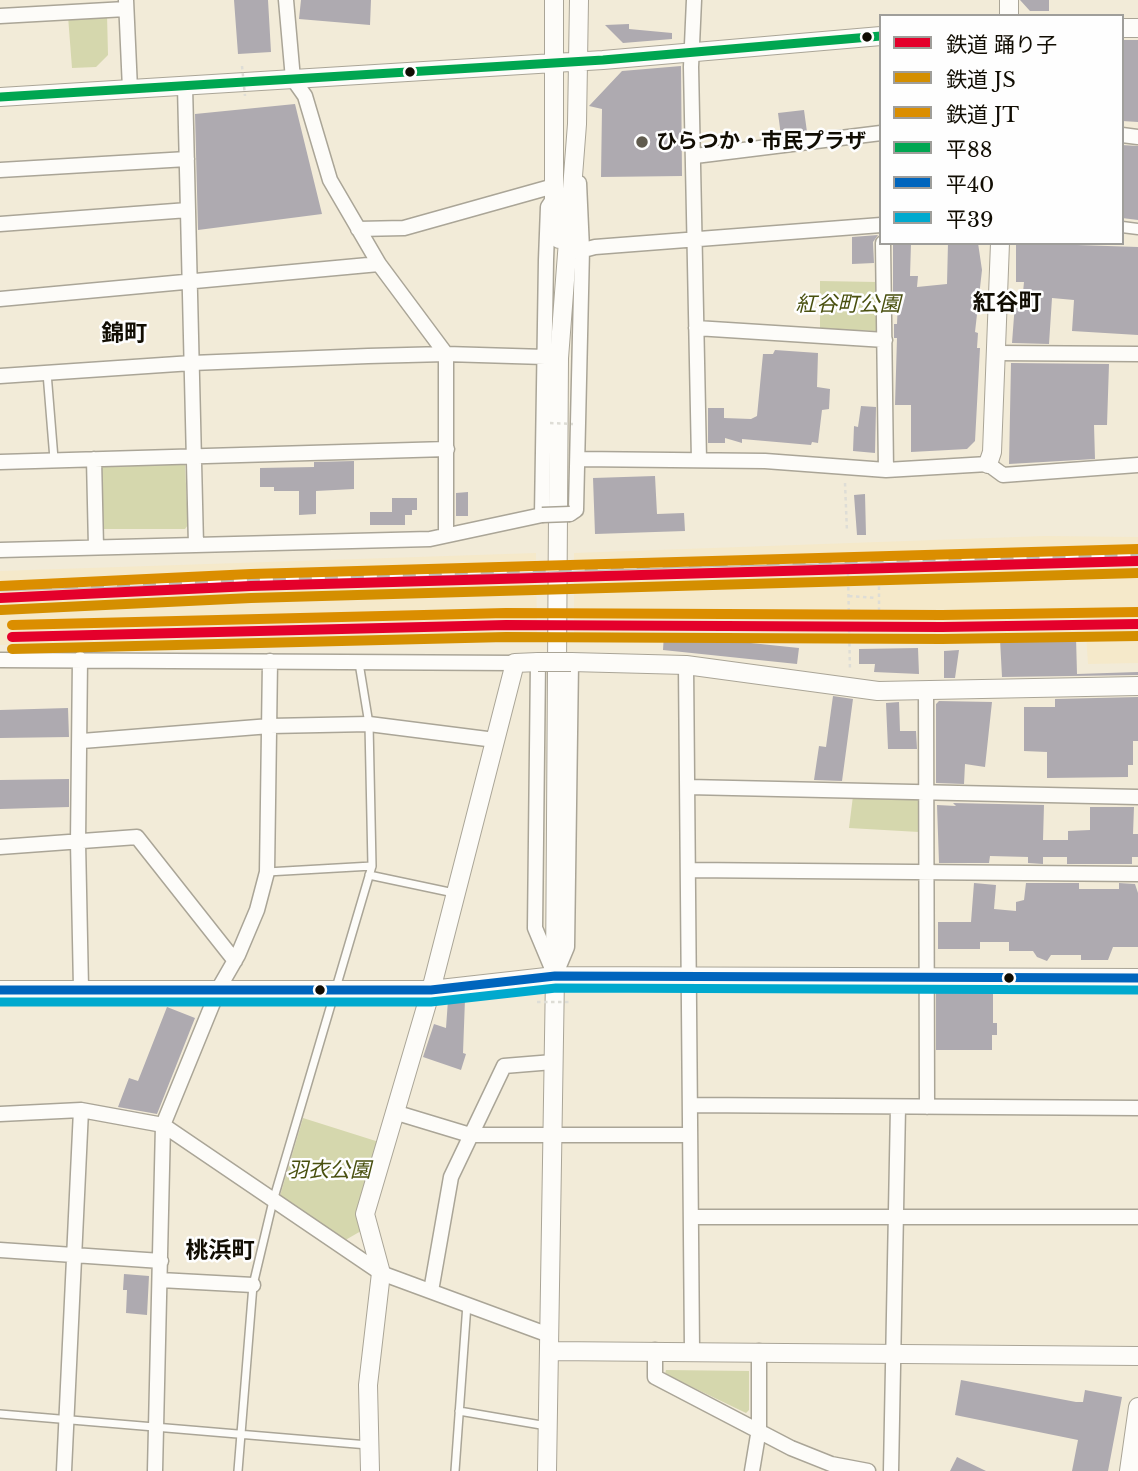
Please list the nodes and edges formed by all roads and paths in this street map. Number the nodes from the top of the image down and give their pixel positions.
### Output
1 (286, 0) edge
2 (554, 0) edge
3 (579, 0) edge
4 (694, 0) edge
5 (126, 4) edge
6 (0, 16) edge
7 (879, 36) edge
8 (692, 51) junction
9 (578, 62) junction
10 (554, 63) junction
11 (242, 66) dead end
12 (293, 79) junction
13 (185, 86) junction
14 (130, 89) junction
15 (245, 96) dead end
16 (0, 97) edge
17 (577, 124) junction
18 (879, 132) edge
19 (695, 156) junction
20 (187, 159) junction
21 (0, 170) edge
22 (554, 192) junction
23 (188, 210) junction
24 (0, 224) edge
25 (879, 225) edge
26 (358, 229) junction
27 (696, 238) junction
28 (883, 245) edge
29 (1000, 245) edge
30 (582, 249) junction
31 (379, 264) junction
32 (564, 274) junction
33 (190, 281) junction
34 (0, 299) edge
35 (696, 328) junction
36 (885, 340) junction
37 (995, 353) junction
38 (446, 354) junction
39 (1138, 354) edge
40 (545, 356) junction
41 (192, 363) junction
42 (47, 373) junction
43 (0, 376) edge
44 (550, 423) dead end
45 (573, 424) dead end
46 (446, 449) junction
47 (194, 456) junction
48 (54, 459) junction
49 (94, 459) junction
50 (578, 459) junction
51 (699, 460) junction
52 (0, 462) edge
53 (988, 464) junction
54 (1138, 465) edge
55 (886, 470) junction
56 (845, 483) dead end
57 (542, 515) junction
58 (847, 532) dead end
59 (446, 534) junction
60 (196, 545) junction
61 (96, 547) junction
62 (0, 550) edge
63 (848, 573) dead end
64 (925, 580) dead end
65 (849, 596) dead end
66 (876, 598) dead end
67 (923, 616) dead end
68 (80, 659) junction
69 (0, 660) edge
70 (270, 662) junction
71 (538, 662) junction
72 (571, 662) junction
73 (359, 663) junction
74 (515, 663) junction
75 (686, 665) junction
76 (850, 675) dead end
77 (1138, 686) edge
78 (926, 692) junction
79 (369, 724) junction
80 (270, 726) junction
81 (495, 740) junction
82 (82, 741) junction
83 (688, 787) junction
84 (928, 793) junction
85 (1138, 797) edge
86 (78, 842) junction
87 (0, 847) edge
88 (372, 866) junction
89 (689, 870) junction
90 (267, 872) junction
91 (928, 872) junction
92 (1138, 874) edge
93 (369, 875) junction
94 (456, 893) junction
95 (235, 961) junction
96 (555, 976) junction
97 (690, 976) junction
98 (926, 977) junction
99 (1138, 978) edge
100 (81, 988) junction
101 (219, 988) junction
102 (0, 990) edge
103 (432, 990) junction
104 (335, 991) junction
105 (570, 999) dead end
106 (537, 1002) dead end
107 (554, 1062) junction
108 (690, 1105) junction
109 (898, 1107) junction
110 (927, 1107) junction
111 (1138, 1108) edge
112 (81, 1110) junction
113 (394, 1112) junction
114 (0, 1114) edge
115 (163, 1125) junction
116 (470, 1135) junction
117 (552, 1135) junction
118 (690, 1135) junction
119 (273, 1201) junction
120 (691, 1217) junction
121 (1138, 1217) edge
122 (897, 1218) junction
123 (0, 1250) edge
124 (74, 1255) junction
125 (160, 1261) junction
126 (381, 1273) junction
127 (160, 1280) junction
128 (253, 1285) junction
129 (431, 1291) junction
130 (467, 1304) junction
131 (549, 1343) junction
132 (655, 1350) junction
133 (692, 1350) junction
134 (759, 1351) junction
135 (894, 1354) junction
136 (1138, 1356) edge
137 (1138, 1407) edge
138 (459, 1412) junction
139 (0, 1414) edge
140 (67, 1420) junction
141 (547, 1426) junction
142 (158, 1428) junction
143 (759, 1429) junction
144 (239, 1435) junction
145 (368, 1445) junction
146 (64, 1471) edge
147 (155, 1471) edge
148 (238, 1471) edge
149 (370, 1471) edge
150 (455, 1471) edge
151 (547, 1471) edge
152 (752, 1471) edge
153 (869, 1471) edge
154 (891, 1471) edge
155 (1129, 1471) edge

1 - 12 street
2 - 10 street
3 - 9 street
4 - 8 street
5 - 6 street
5 - 14 street
7 - 8 street
8 - 9 street
8 - 19 street
9 - 10 street
9 - 17 street
10 - 12 street
10 - 22 street
11 - 15 path, bridge
12 - 13 street
12 - 26 street
13 - 14 street
13 - 20 street
14 - 16 street
17 - 30 street
17 - 32 street
18 - 19 street
19 - 27 street
20 - 21 street
20 - 23 street
22 - 26 street
22 - 32 street
22 - 40 street
23 - 24 street
23 - 33 street
25 - 27 street
26 - 31 street
27 - 30 street
27 - 35 street
28 - 36 street
29 - 37 street
30 - 32 street
30 - 50 street
31 - 33 street
31 - 38 street
32 - 96 street
33 - 34 street
33 - 41 street
35 - 36 street
35 - 51 street
36 - 55 street
37 - 39 street
37 - 53 street
38 - 40 street
38 - 41 street
38 - 46 street
40 - 57 street
41 - 42 street
41 - 47 street
42 - 43 street
42 - 48 lane
44 - 45 path, bridge
46 - 47 street
46 - 59 street
47 - 49 street
47 - 60 street
48 - 49 street
48 - 52 street
49 - 61 street
50 - 51 street
50 - 57 street, bridge
51 - 55 street
53 - 54 street
53 - 55 street
56 - 58 path
57 - 59 street
59 - 60 street
60 - 61 street
61 - 62 street
63 - 76 path
64 - 67 path
65 - 66 path
68 - 69 street
68 - 70 street
68 - 82 street
70 - 73 street
70 - 80 street
71 - 72 street, bridge
71 - 74 street
71 - 96 street
72 - 75 street
72 - 96 street
73 - 74 street
73 - 79 lane
74 - 81 street
75 - 78 street
75 - 83 street
77 - 78 street
78 - 84 street
79 - 80 street
79 - 81 street
79 - 88 lane
80 - 82 street
80 - 90 street
81 - 94 street
82 - 86 street
83 - 84 street
83 - 89 street
84 - 85 street
84 - 91 street
86 - 87 street
86 - 95 street
86 - 100 street
88 - 90 lane
88 - 93 lane
89 - 91 street
89 - 97 street
90 - 95 street
91 - 92 street
91 - 98 street
93 - 94 lane
93 - 104 lane
94 - 103 street
95 - 101 street
96 - 97 street
96 - 103 street
96 - 107 street
97 - 98 street
97 - 108 street
98 - 99 street
98 - 110 street
100 - 101 street
100 - 102 street
101 - 104 street
101 - 115 street
103 - 104 street
103 - 113 street
104 - 119 lane
105 - 106 path, bridge
107 - 116 street
107 - 117 street
108 - 109 street
108 - 118 street
109 - 110 street
109 - 122 street
110 - 111 street
112 - 114 street
112 - 115 street
112 - 124 street
113 - 116 street
113 - 126 street
115 - 119 street
115 - 125 street
116 - 117 street
116 - 129 street
117 - 118 street
117 - 131 street
118 - 120 street
119 - 126 street
119 - 128 lane
120 - 122 street
120 - 133 street
121 - 122 street
122 - 135 street
123 - 124 street
124 - 125 street
124 - 140 street
125 - 127 street
126 - 129 street
126 - 145 street
127 - 128 street
127 - 142 street
128 - 144 lane
129 - 130 street
130 - 131 street
130 - 138 lane
131 - 132 street
131 - 141 street
132 - 133 street
132 - 143 street
133 - 134 street
134 - 135 street
134 - 143 street
135 - 136 street
135 - 154 street
137 - 155 street
138 - 141 lane
138 - 150 lane
139 - 140 lane
140 - 142 lane
140 - 146 street
141 - 151 street
142 - 144 lane
142 - 147 street
143 - 152 street
143 - 153 street
144 - 145 lane
144 - 148 lane
145 - 149 street

